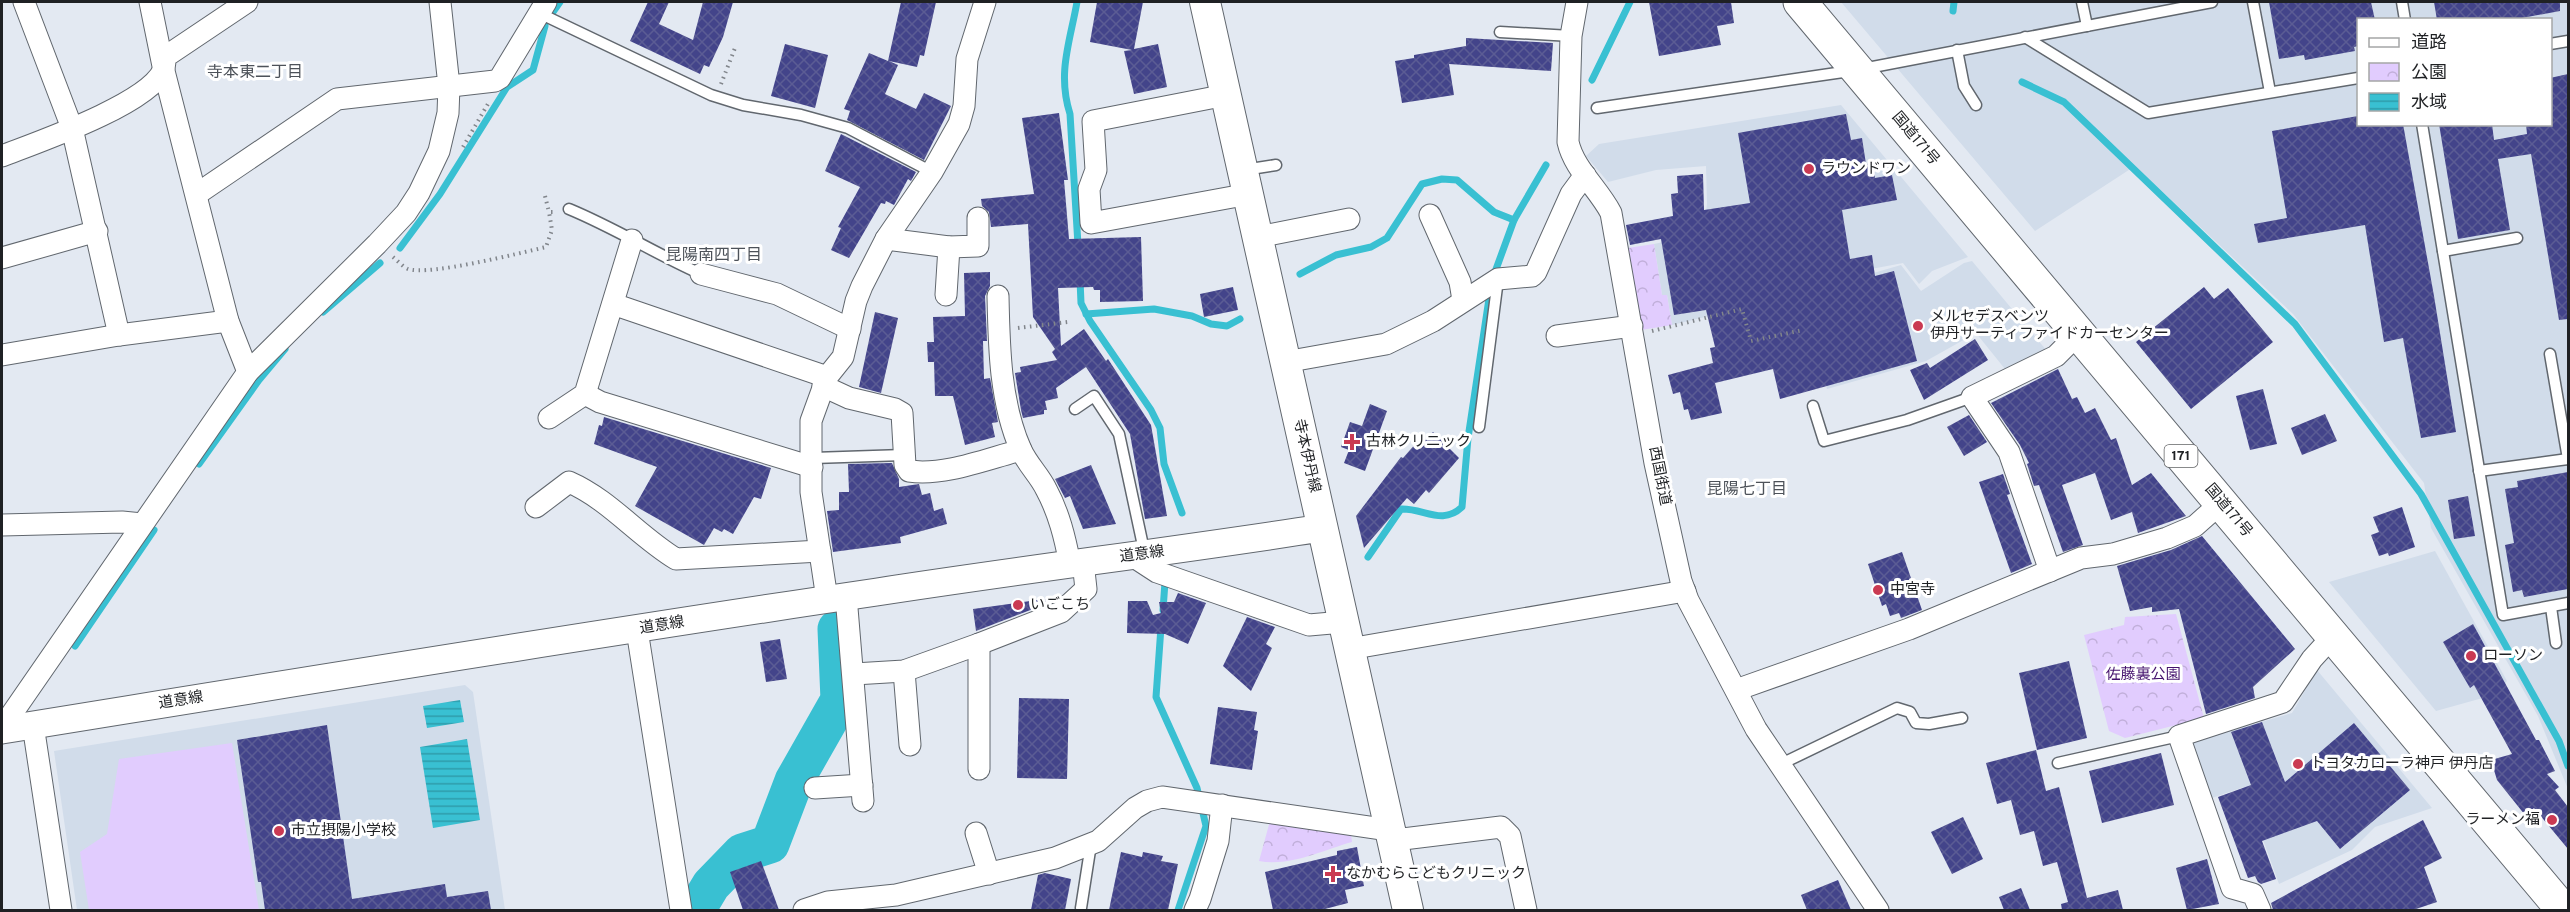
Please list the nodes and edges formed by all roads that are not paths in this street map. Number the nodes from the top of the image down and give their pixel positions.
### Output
1 (24, 2) edge
2 (150, 2) edge
3 (247, 2) edge
4 (440, 2) edge
5 (985, 2) edge
6 (1205, 2) edge
7 (1577, 2) edge
8 (1800, 2) edge
9 (2082, 2) edge
10 (2212, 2) edge
11 (2253, 2) edge
12 (2402, 2) edge
13 (543, 7) edge
14 (2405, 18) edge
15 (2086, 26) junction
16 (1500, 32) dead end
17 (1571, 36) junction
18 (2025, 37) junction
19 (2568, 41) edge
20 (2552, 45) edge
21 (1957, 50) junction
22 (1857, 70) junction
23 (164, 71) junction
24 (2357, 78) edge
25 (449, 86) junction
26 (2270, 92) junction
27 (1226, 95) junction
28 (1976, 105) dead end
29 (1597, 108) dead end
30 (2422, 126) edge
31 (72, 128) junction
32 (2, 156) edge
33 (1276, 165) dead end
34 (932, 172) junction
35 (1585, 176) junction
36 (1246, 182) junction
37 (197, 195) junction
38 (569, 209) road end
39 (1430, 215) dead end
40 (978, 218) dead end
41 (1349, 219) dead end
42 (97, 231) junction
43 (1258, 237) junction
44 (2517, 238) dead end
45 (886, 239) junction
46 (632, 240) junction
47 (949, 247) junction
48 (2443, 251) junction
49 (2, 258) edge
50 (701, 274) joint
51 (1498, 279) junction
52 (946, 295) dead end
53 (998, 296) dead end
54 (1463, 300) junction
55 (613, 304) junction
56 (228, 321) junction
57 (850, 329) junction
58 (1633, 331) junction
59 (2079, 333) junction
60 (119, 335) junction
61 (1557, 336) dead end
62 (2550, 354) dead end
63 (2, 355) edge
64 (1285, 362) junction
65 (248, 372) junction
66 (825, 381) junction
67 (585, 394) junction
68 (1972, 397) junction
69 (1813, 406) dead end
70 (1075, 409) dead end
71 (549, 418) dead end
72 (1479, 427) dead end
73 (1021, 450) junction
74 (904, 455) junction
75 (2568, 459) edge
76 (812, 463) junction
77 (2479, 471) junction
78 (2221, 503) junction
79 (536, 507) dead end
80 (142, 524) junction
81 (2, 525) edge
82 (1323, 528) junction
83 (820, 551) junction
84 (1139, 556) junction
85 (1076, 563) junction
86 (2050, 571) junction
87 (1684, 591) junction
88 (836, 598) junction
89 (2568, 603) edge
90 (2550, 607) junction
91 (637, 630) junction
92 (1346, 636) junction
93 (2332, 636) junction
94 (2556, 643) dead end
95 (979, 644) junction
96 (904, 670) junction
97 (854, 674) junction
98 (1736, 690) junction
99 (1962, 718) dead end
100 (33, 725) junction
101 (2, 729) edge
102 (2179, 736) junction
103 (910, 745) dead end
104 (985, 757) dead end
105 (2058, 763) dead end
106 (1781, 764) junction
107 (815, 788) dead end
108 (1222, 805) junction
109 (1389, 830) junction
110 (976, 832) dead end
111 (1091, 844) junction
112 (989, 874) junction
113 (1081, 908) dead end
114 (62, 910) edge
115 (681, 910) edge
116 (804, 910) edge
117 (1195, 910) edge
118 (1408, 910) edge
119 (1526, 910) edge
120 (1878, 910) edge
121 (2260, 910) edge
122 (2563, 910) edge

1 - 31 street
2 - 23 street
3 - 23 street
4 - 25 street
5 - 34 street
6 - 27 main road, 寺本伊丹線
7 - 17 street, 西国街道
8 - 22 highway, 国道171号 / 171
9 - 15 lane
10 - 15 lane
11 - 26 lane
12 - 14 lane
13 - 25 street
13 - 34 lane
15 - 18 lane
16 - 17 lane
17 - 35 street, 西国街道
18 - 21 lane
18 - 26 lane
19 - 20 lane
21 - 22 lane
21 - 28 lane
22 - 29 lane
22 - 59 highway, 国道171号 / 171
23 - 31 street
23 - 37 street
24 - 26 lane
25 - 37 street
25 - 65 street
27 - 36 main road, 寺本伊丹線
27 - 36 street
30 - 48 lane
31 - 32 street
31 - 42 street
33 - 36 lane
34 - 45 street
35 - 51 street
35 - 58 street, 西国街道
36 - 43 main road, 寺本伊丹線
37 - 56 street
38 - 46 lane
39 - 54 street
40 - 47 street
41 - 43 street
42 - 49 street
42 - 60 street
43 - 64 main road, 寺本伊丹線
44 - 48 lane
45 - 47 street
45 - 57 street
46 - 50 lane
46 - 55 street
47 - 52 street
48 - 77 lane
50 - 57 street
51 - 54 street
51 - 72 lane
53 - 73 street
54 - 64 street
55 - 66 street
55 - 67 street
56 - 60 street
56 - 65 street
57 - 66 street
58 - 61 street
58 - 87 street, 西国街道
59 - 68 street
59 - 78 highway, 国道171号 / 171
60 - 63 street
62 - 75 lane
64 - 82 main road, 寺本伊丹線
65 - 80 street
66 - 74 street
66 - 76 street
67 - 71 street
67 - 76 street
68 - 69 lane
68 - 86 street
70 - 84 lane
73 - 74 street
73 - 85 street
74 - 76 lane
75 - 77 lane
76 - 83 street
77 - 90 lane
78 - 86 street
78 - 93 highway, 国道171号 / 171
79 - 83 street
80 - 81 street
80 - 101 street
82 - 84 street, 道意線
82 - 92 main road, 寺本伊丹線
83 - 88 street
84 - 85 street, 道意線
84 - 92 street
85 - 88 street, 道意線
85 - 95 street
86 - 98 street
87 - 92 street
87 - 98 street, 西国街道
88 - 91 street, 道意線
88 - 97 street
89 - 90 lane
90 - 94 lane
91 - 100 street, 道意線
91 - 115 street
92 - 109 main road, 寺本伊丹線
93 - 102 street
93 - 122 highway, 国道171号 / 171
95 - 96 street
95 - 104 street
96 - 97 street
96 - 103 street
97 - 107 street
98 - 106 street, 西国街道
99 - 106 lane
100 - 101 street, 道意線
100 - 114 street
102 - 105 lane
102 - 121 street
106 - 120 street, 西国街道
108 - 109 street
108 - 111 street
108 - 117 street
109 - 118 main road, 寺本伊丹線
109 - 119 street
110 - 112 street
111 - 112 street
111 - 113 lane
112 - 116 street

